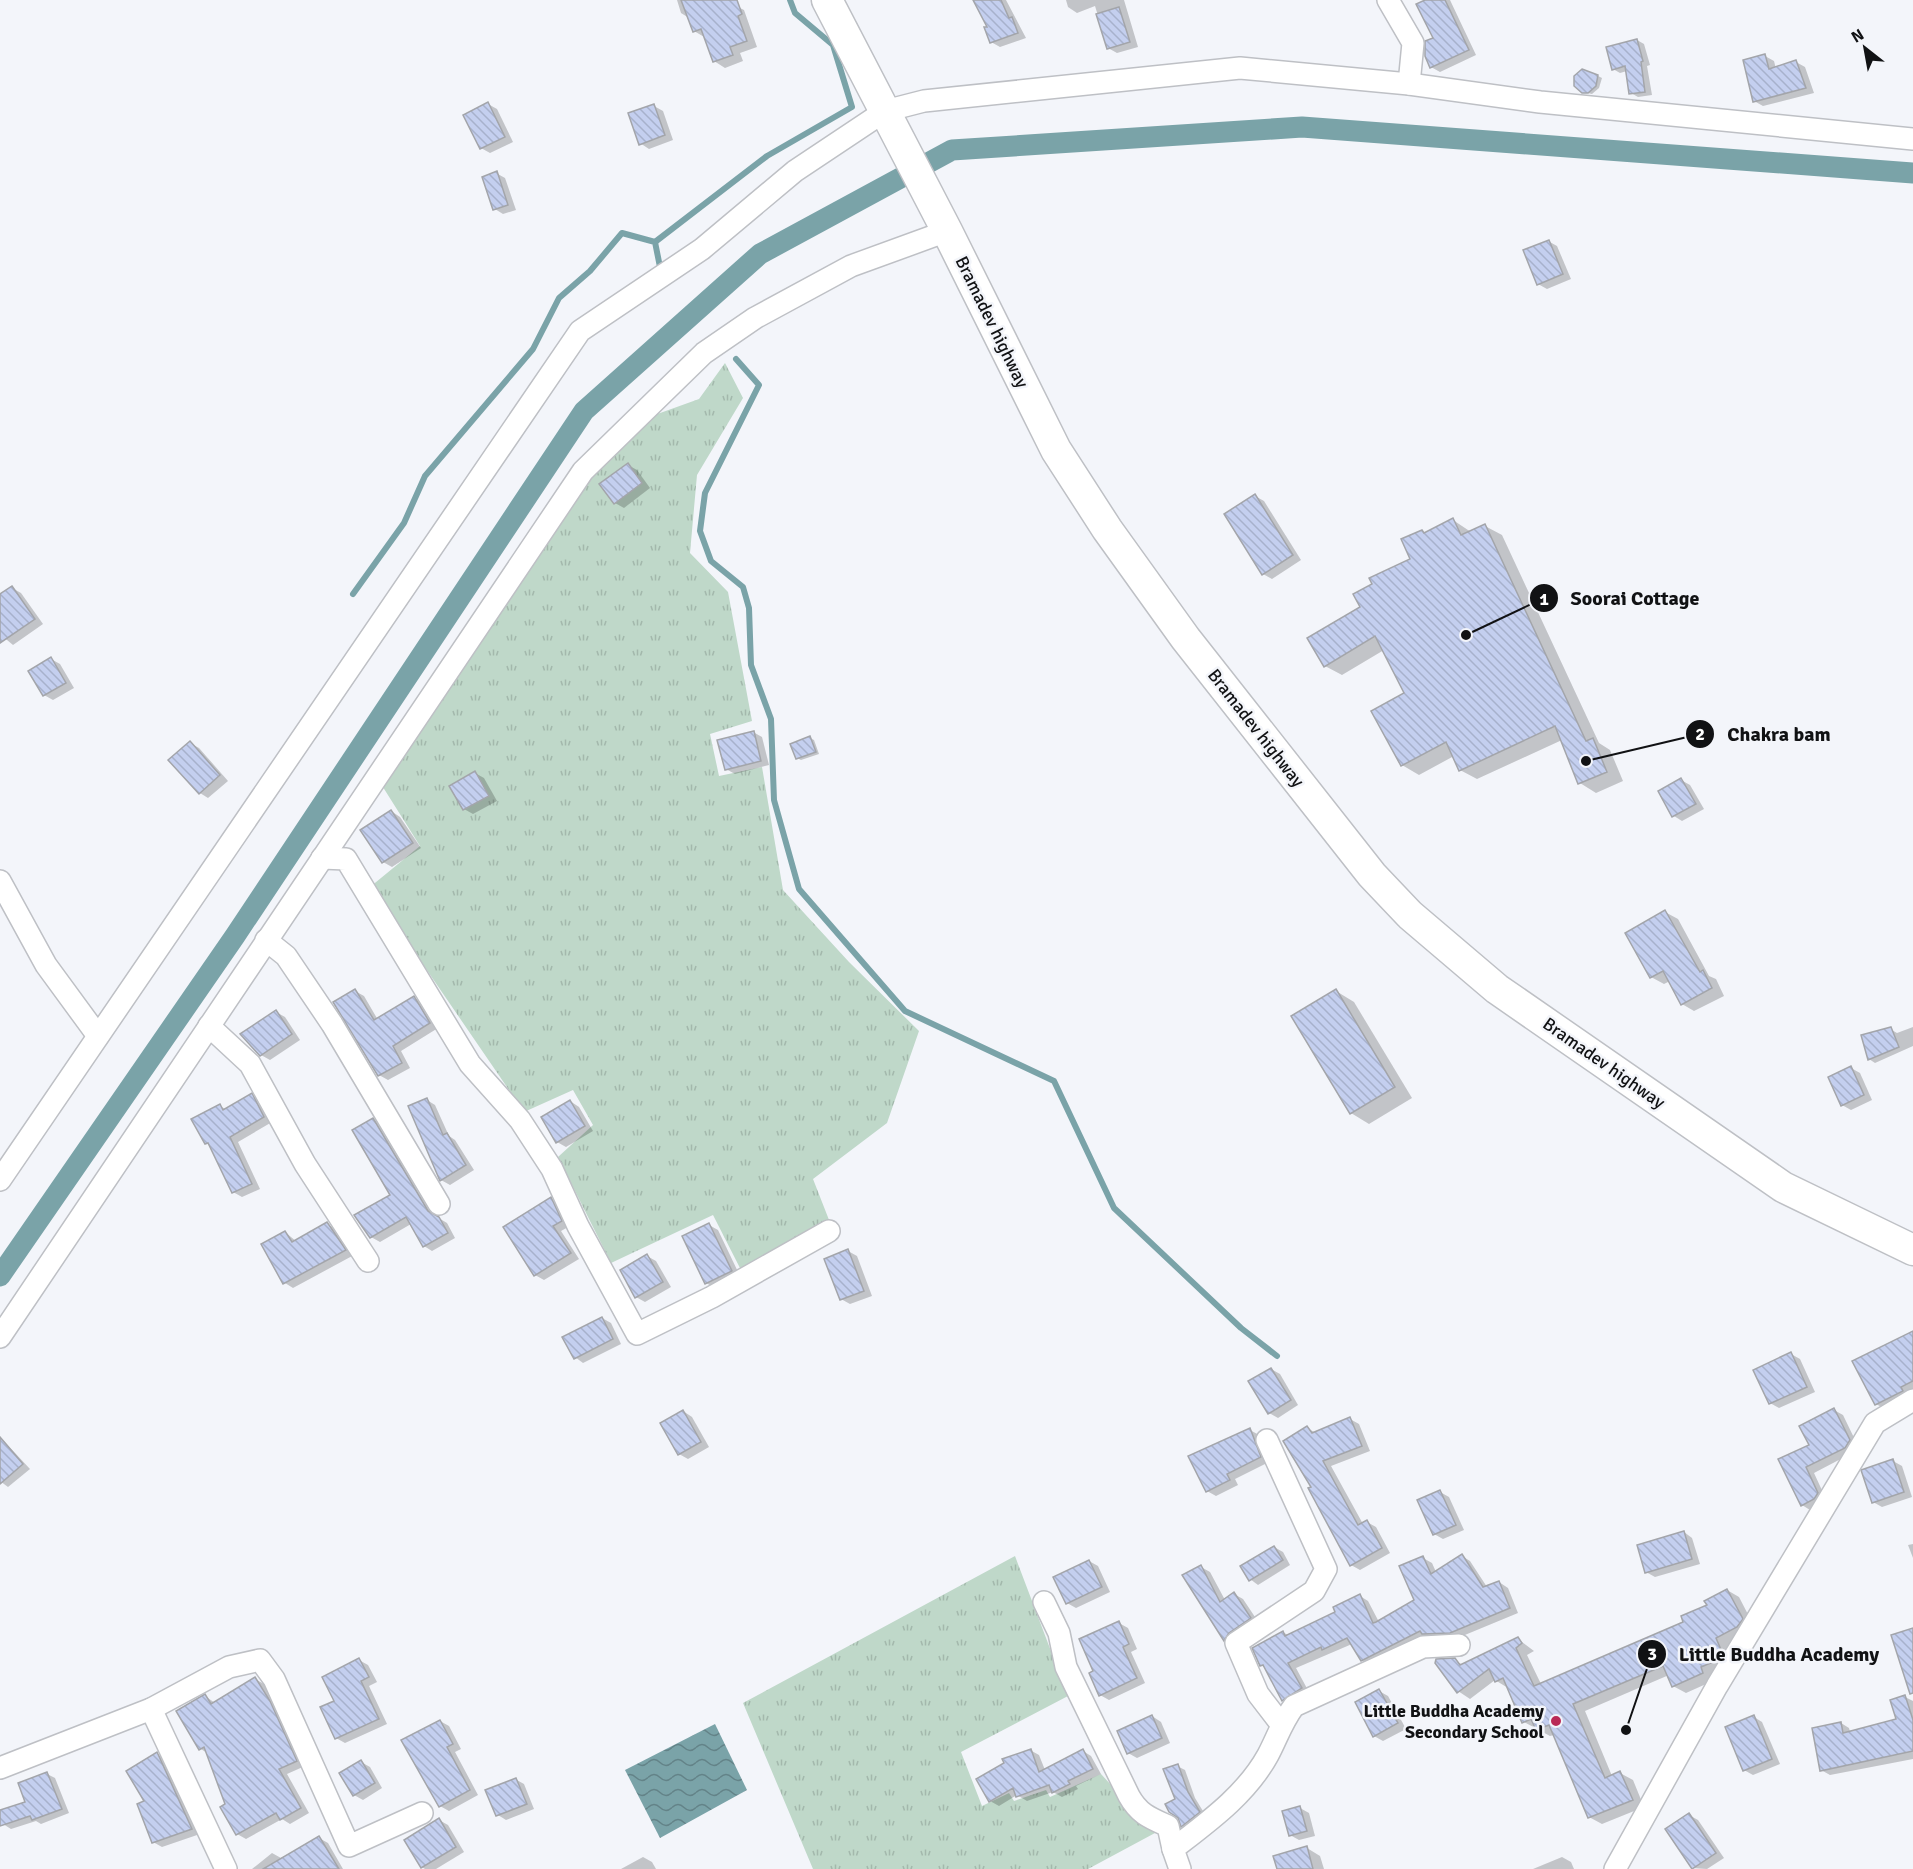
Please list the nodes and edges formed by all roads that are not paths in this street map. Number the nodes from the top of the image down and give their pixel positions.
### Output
1 (827, 0) edge
2 (1388, 0) edge
3 (1409, 84) junction
4 (887, 115) junction
5 (1913, 139) edge
6 (944, 226) junction
7 (322, 858) junction
8 (0, 881) edge
9 (266, 940) junction
10 (209, 1026) junction
11 (98, 1036) junction
12 (0, 1180) edge
13 (439, 1204) dead end
14 (829, 1231) dead end
15 (1913, 1250) edge
16 (368, 1261) dead end
17 (0, 1336) edge
18 (1913, 1400) edge
19 (1268, 1440) dead end
20 (1044, 1602) dead end
21 (1459, 1645) dead end
22 (151, 1709) junction
23 (1281, 1724) junction
24 (0, 1768) edge
25 (422, 1813) dead end
26 (1173, 1849) junction
27 (226, 1869) edge
28 (1180, 1869) edge
29 (1615, 1869) edge

1 - 4 street, Bramadev highway
2 - 3 street
3 - 4 street
3 - 5 street
4 - 6 street, Bramadev highway
4 - 11 street
6 - 7 street
6 - 15 street, Bramadev highway
7 - 9 street
7 - 14 street
8 - 11 street
9 - 10 street
9 - 13 street
10 - 16 street
10 - 17 street
11 - 12 street
18 - 29 street
19 - 23 street
20 - 26 street
21 - 23 street
22 - 24 street
22 - 25 street
22 - 27 street
23 - 26 street
26 - 28 street

